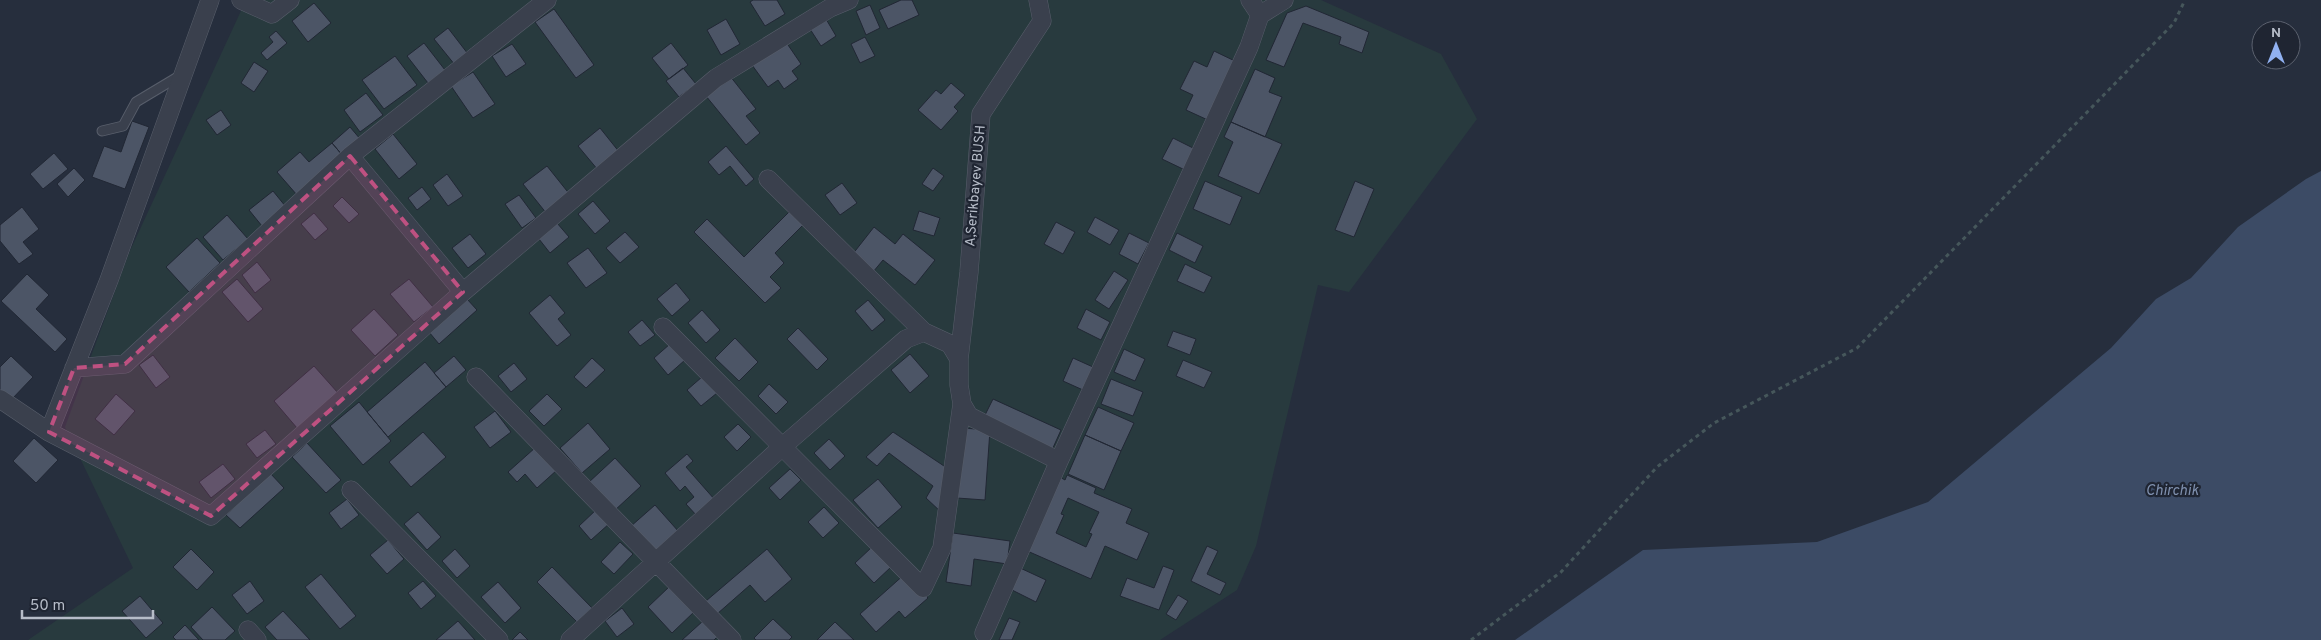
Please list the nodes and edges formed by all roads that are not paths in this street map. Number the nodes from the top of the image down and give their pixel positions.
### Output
1 (210, 0) edge
2 (241, 0) edge
3 (290, 0) edge
4 (547, 0) edge
5 (849, 0) edge
6 (1038, 0) edge
7 (1250, 0) edge
8 (1284, 0) edge
9 (829, 4) edge
10 (1260, 15) junction
11 (183, 74) junction
12 (102, 131) dead end
13 (350, 156) junction
14 (768, 178) dead end
15 (463, 292) junction
16 (662, 327) dead end
17 (924, 332) junction
18 (959, 359) junction
19 (74, 368) junction
20 (476, 377) dead end
21 (0, 399) edge
22 (962, 404) junction
23 (50, 432) junction
24 (782, 447) junction
25 (1059, 461) junction
26 (351, 490) dead end
27 (656, 561) junction
28 (984, 632) dead end
29 (499, 640) edge
30 (570, 640) edge
31 (732, 640) edge

1 - 11 street
2 - 3 street
4 - 13 street
5 - 9 street
6 - 18 street, A,Serikbayev BUSH
7 - 10 street
8 - 10 street
9 - 15 street
10 - 25 street
11 - 12 lane
11 - 19 street
13 - 15 street
13 - 19 street
14 - 17 street
15 - 23 street
16 - 24 street
17 - 18 street
17 - 24 street
18 - 22 street, A,Serikbayev BUSH
19 - 23 street
20 - 27 street
21 - 23 street
22 - 24 street, A,Serikbayev BUSH
22 - 25 street
24 - 27 street
25 - 28 street
26 - 29 street
27 - 30 street
27 - 31 street

